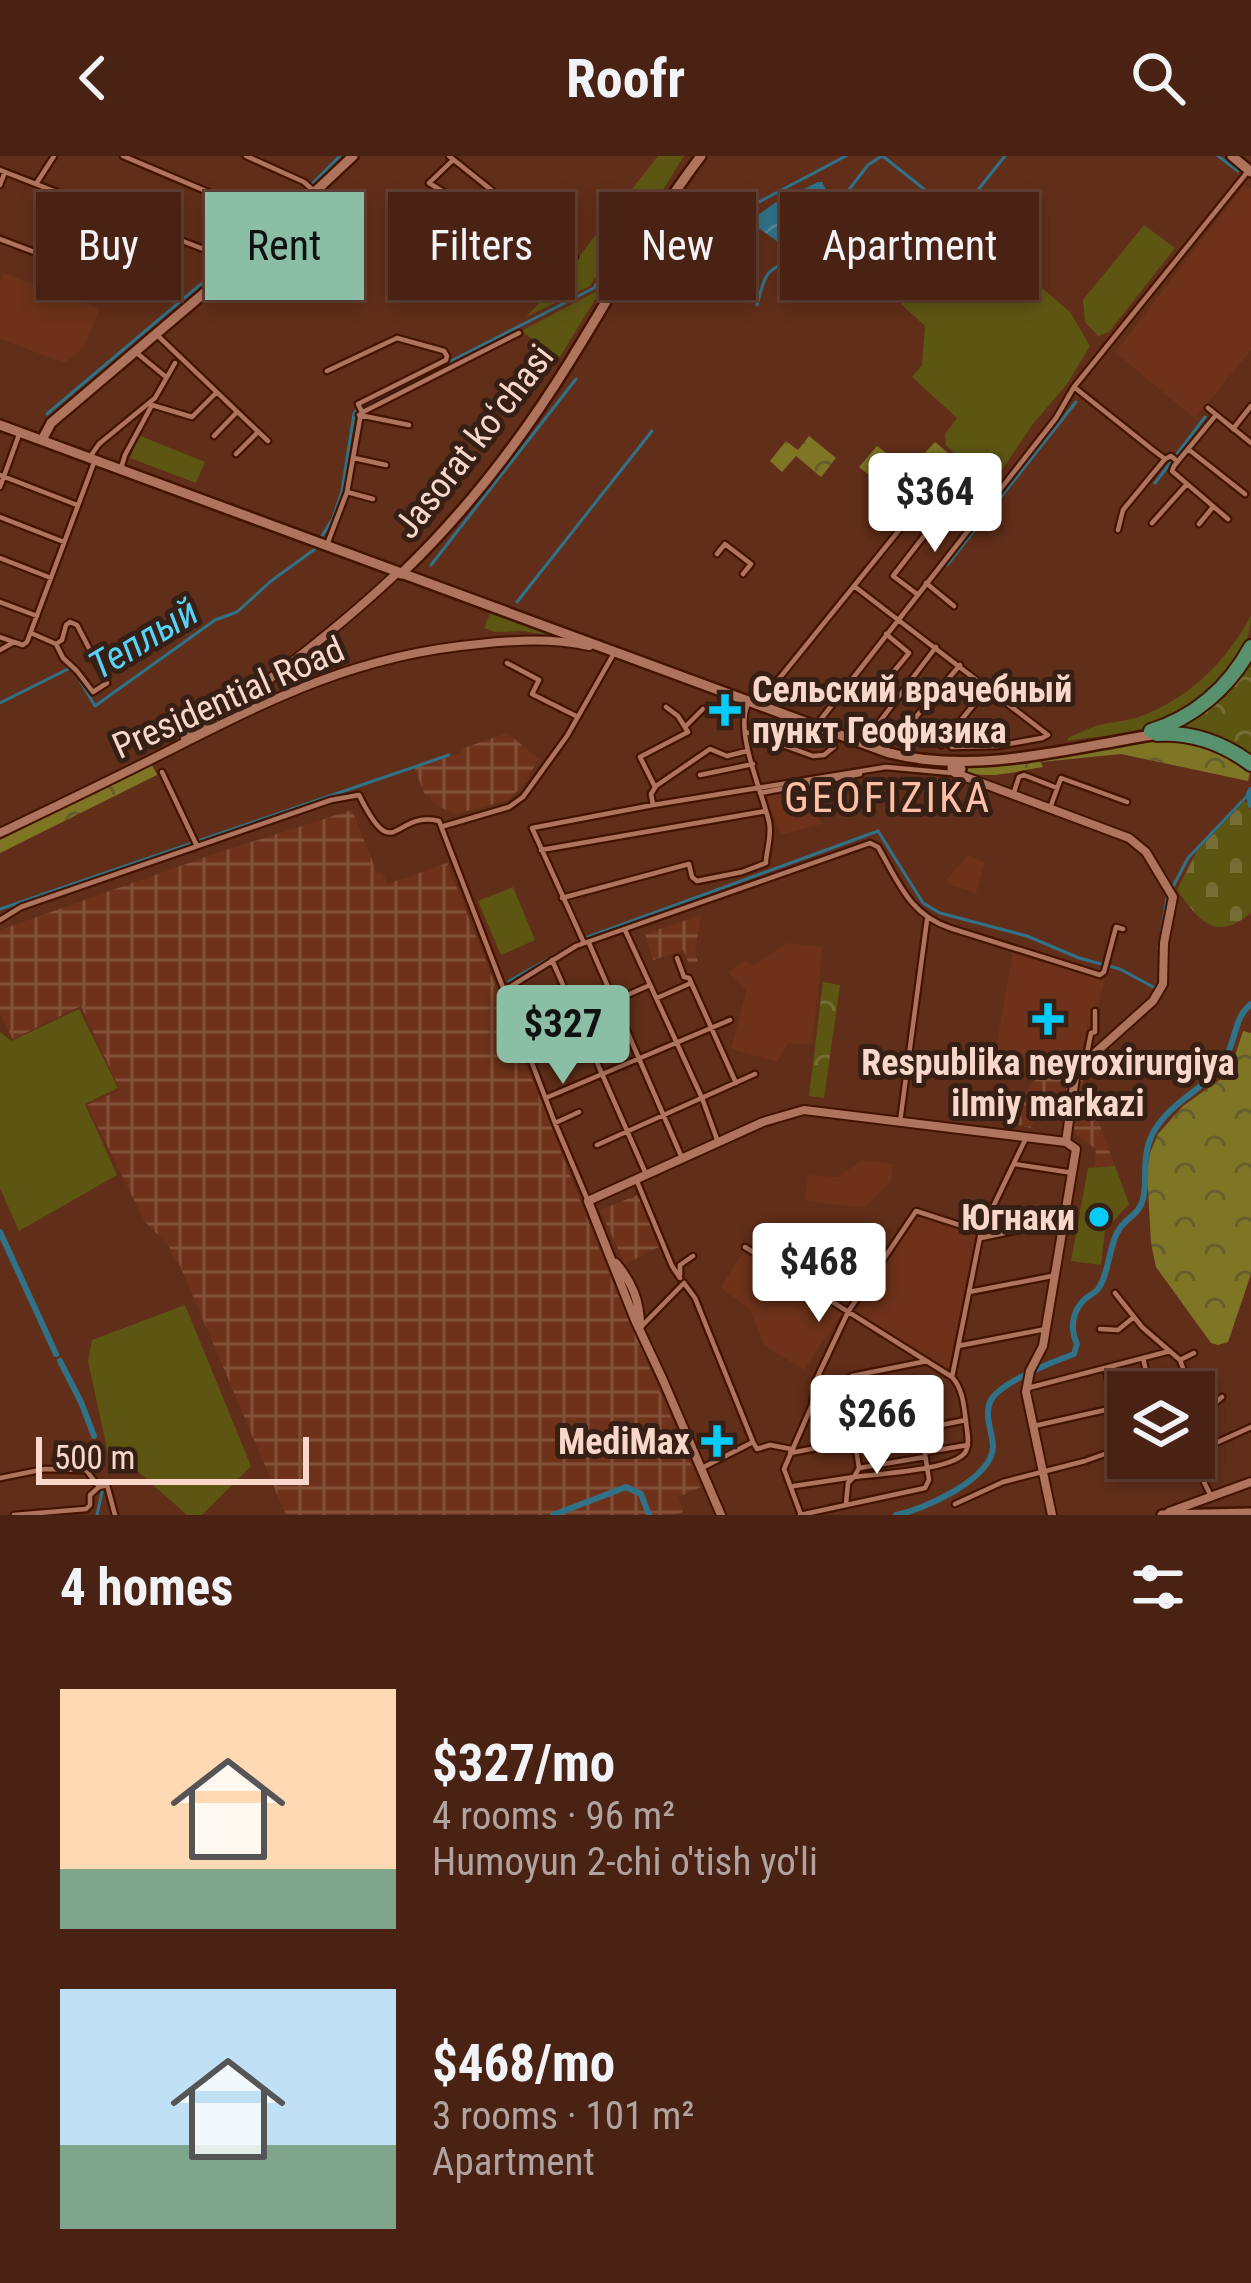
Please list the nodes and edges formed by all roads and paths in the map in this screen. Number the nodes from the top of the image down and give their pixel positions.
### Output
1 (123, 156) edge
2 (246, 156) edge
3 (352, 156) edge
4 (698, 156) edge
5 (1232, 156) edge
6 (51, 157) edge
7 (451, 158) edge
8 (3, 171) edge
9 (1250, 171) edge
10 (36, 184) junction
11 (0, 185) edge
12 (313, 191) joint
13 (56, 192) edge
14 (208, 192) edge
15 (442, 192) edge
16 (494, 192) edge
17 (0, 239) edge
18 (36, 252) edge
19 (205, 290) edge
20 (519, 333) dead end
21 (156, 334) junction
22 (135, 352) junction
23 (175, 363) dead end
24 (326, 371) dead end
25 (166, 377) junction
26 (1074, 387) junction
27 (216, 392) junction
28 (1251, 406) edge
29 (1208, 408) dead end
30 (360, 410) junction
31 (237, 412) junction
32 (1216, 415) junction
33 (0, 422) edge
34 (409, 425) dead end
35 (1233, 429) junction
36 (258, 431) junction
37 (20, 432) junction
38 (214, 436) dead end
39 (43, 438) junction
40 (268, 441) dead end
41 (1251, 443) edge
42 (1187, 449) junction
43 (236, 454) dead end
44 (94, 457) junction
45 (354, 458) junction
46 (1171, 459) junction
47 (122, 465) junction
48 (386, 466) dead end
49 (2, 476) edge
50 (904, 479) dead end
51 (1186, 484) junction
52 (168, 485) junction
53 (0, 487) edge
54 (347, 492) junction
55 (1245, 494) dead end
56 (373, 499) dead end
57 (77, 505) junction
58 (1213, 507) junction
59 (0, 517) edge
60 (938, 518) dead end
61 (1228, 519) dead end
62 (1152, 523) dead end
63 (1199, 524) dead end
64 (1118, 530) dead end
65 (64, 542) junction
66 (328, 542) junction
67 (717, 554) dead end
68 (0, 558) edge
69 (401, 572) junction
70 (743, 574) dead end
71 (51, 578) junction
72 (926, 583) junction
73 (854, 586) junction
74 (917, 594) junction
75 (0, 602) edge
76 (954, 606) dead end
77 (37, 616) junction
78 (898, 617) junction
79 (31, 633) junction
80 (886, 634) junction
81 (0, 637) edge
82 (14, 642) junction
83 (56, 644) junction
84 (936, 646) junction
85 (1251, 647) edge
86 (0, 650) edge
87 (611, 651) junction
88 (507, 663) dead end
89 (960, 665) junction
90 (890, 675) dead end
91 (988, 687) junction
92 (755, 705) junction
93 (666, 707) dead end
94 (703, 710) dead end
95 (578, 717) junction
96 (686, 726) junction
97 (817, 726) junction
98 (875, 728) dead end
99 (746, 732) junction
100 (1152, 733) junction
101 (199, 735) junction
102 (899, 737) dead end
103 (834, 747) dead end
104 (750, 751) junction
105 (161, 754) junction
106 (753, 764) junction
107 (1251, 764) edge
108 (957, 766) junction
109 (162, 772) dead end
110 (700, 775) dead end
111 (656, 787) junction
112 (1057, 788) junction
113 (759, 790) junction
114 (1013, 795) junction
115 (1127, 802) dead end
116 (653, 805) junction
117 (1050, 808) junction
118 (766, 811) junction
119 (442, 827) junction
120 (0, 832) edge
121 (197, 846) junction
122 (541, 850) junction
123 (562, 898) junction
124 (0, 920) edge
125 (927, 920) junction
126 (1123, 929) dead end
127 (625, 930) junction
128 (586, 942) junction
129 (677, 958) dead end
130 (552, 960) junction
131 (691, 983) junction
132 (650, 985) junction
133 (505, 990) junction
134 (656, 998) junction
135 (614, 1001) junction
136 (1095, 1012) dead end
137 (578, 1016) junction
138 (730, 1019) dead end
139 (711, 1027) junction
140 (525, 1040) junction
141 (676, 1042) junction
142 (639, 1058) junction
143 (1089, 1058) junction
144 (604, 1073) junction
145 (755, 1074) dead end
146 (736, 1083) junction
147 (546, 1098) junction
148 (702, 1099) junction
149 (579, 1112) dead end
150 (665, 1115) junction
151 (900, 1122) junction
152 (555, 1123) junction
153 (628, 1132) junction
154 (1026, 1137) junction
155 (718, 1142) junction
156 (1066, 1142) junction
157 (597, 1144) dead end
158 (682, 1158) junction
159 (1015, 1164) junction
160 (1073, 1173) junction
161 (646, 1174) junction
162 (636, 1178) junction
163 (588, 1202) junction
164 (1064, 1230) junction
165 (980, 1235) junction
166 (746, 1247) dead end
167 (693, 1256) dead end
168 (1057, 1275) junction
169 (682, 1280) junction
170 (969, 1292) junction
171 (1115, 1293) dead end
172 (848, 1312) junction
173 (1134, 1317) junction
174 (640, 1328) junction
175 (1100, 1329) dead end
176 (1046, 1330) junction
177 (958, 1346) junction
178 (1170, 1351) junction
179 (1194, 1353) dead end
180 (1143, 1358) junction
181 (1180, 1360) junction
182 (927, 1361) junction
183 (1106, 1368) junction
184 (1146, 1371) edge
185 (1184, 1371) edge
186 (1107, 1373) edge
187 (952, 1377) junction
188 (1029, 1380) junction
189 (912, 1385) junction
190 (858, 1395) junction
191 (1222, 1397) dead end
192 (830, 1401) junction
193 (1215, 1403) edge
194 (812, 1405) junction
195 (1107, 1410) edge
196 (919, 1416) junction
197 (965, 1420) junction
198 (1034, 1426) junction
199 (1251, 1427) edge
200 (921, 1429) junction
201 (860, 1440) junction
202 (753, 1442) junction
203 (1215, 1443) edge
204 (968, 1445) junction
205 (790, 1451) junction
206 (1107, 1453) edge
207 (925, 1455) junction
208 (700, 1468) junction
209 (860, 1468) junction
210 (926, 1468) junction
211 (1045, 1472) junction
212 (854, 1477) junction
213 (0, 1478) edge
214 (1204, 1479) edge
215 (1251, 1482) edge
216 (103, 1486) junction
217 (791, 1487) junction
218 (1211, 1496) junction
219 (847, 1504) junction
220 (955, 1504) dead end
221 (1251, 1513) edge
222 (14, 1515) edge
223 (115, 1515) edge
224 (721, 1515) edge
225 (801, 1515) edge
226 (1052, 1515) edge
227 (1162, 1515) edge

1 - 14 street
2 - 12 street
3 - 12 main road
4 - 69 main road, Jasorat koʻchasi
5 - 9 main road
6 - 10 street
7 - 15 street
7 - 16 street
8 - 10 street
8 - 11 street
9 - 26 street
10 - 13 street
17 - 18 street
19 - 21 main road
20 - 30 street
21 - 22 main road
21 - 27 street
22 - 25 street
22 - 39 main road
23 - 25 street
24 - 30 street
25 - 44 street
26 - 46 street
26 - 72 street
27 - 31 street
27 - 47 street
28 - 35 street
29 - 32 street
30 - 34 street
30 - 45 street
31 - 36 street
31 - 38 street
32 - 35 street
32 - 42 street
33 - 37 main road
33 - 39 main road
35 - 41 street
36 - 40 street
36 - 43 street
37 - 39 main road
37 - 49 street
39 - 44 main road
42 - 46 street
42 - 55 street
44 - 47 main road
44 - 52 main road
44 - 57 street
45 - 48 street
45 - 54 street
46 - 51 street
46 - 64 street
47 - 52 main road
49 - 53 street
49 - 57 street
50 - 73 street
51 - 58 street
51 - 62 street
52 - 66 main road
52 - 69 main road
54 - 56 street
54 - 66 street
57 - 65 street
58 - 61 street
58 - 63 street
59 - 65 street
60 - 74 street
65 - 71 street
66 - 69 main road
67 - 70 street
68 - 71 street
69 - 87 main road
69 - 87 main road
69 - 101 street
69 - 105 street
71 - 77 street
72 - 74 street
72 - 76 street
73 - 78 street
73 - 92 street
74 - 78 street
75 - 77 street
77 - 79 street
78 - 80 street
78 - 84 street
79 - 82 street
79 - 83 street
80 - 90 street
80 - 97 street
81 - 82 street
82 - 86 street
83 - 83 street
84 - 89 street
84 - 98 street
85 - 100 highway
87 - 92 main road
87 - 95 street
87 - 101 street, Presidential Road
88 - 95 street
89 - 91 street
89 - 102 street
91 - 91 street
92 - 97 main road
92 - 99 street
93 - 96 street
94 - 96 street
95 - 119 street
96 - 111 street
97 - 108 main road
99 - 103 street
99 - 104 street
100 - 107 highway
100 - 108 main road
101 - 105 street, Presidential Road
104 - 106 street
104 - 111 street
105 - 120 street, Presidential Road
106 - 110 street
106 - 113 street
108 - 113 street
108 - 114 street
109 - 121 street
111 - 116 street
112 - 114 street
112 - 115 street
112 - 117 street
113 - 116 street
113 - 118 street
114 - 117 street
116 - 122 street
117 - 143 street
118 - 122 street
118 - 123 street
119 - 121 street
119 - 133 street
121 - 124 street
122 - 123 street
123 - 128 street
125 - 126 street
125 - 127 street
125 - 151 street
127 - 128 street
127 - 132 street
128 - 130 street
128 - 135 street
129 - 131 street
130 - 133 street
130 - 137 street
131 - 134 street
131 - 139 street
132 - 134 street
132 - 135 street
133 - 140 street
134 - 141 street
135 - 137 street
135 - 142 street
136 - 143 street
137 - 140 street
137 - 144 street
138 - 139 street
139 - 141 street
139 - 146 street
140 - 147 street
141 - 142 street
141 - 148 street
142 - 144 street
142 - 150 street
143 - 156 street
144 - 147 street
144 - 153 street
145 - 146 street
146 - 148 street
147 - 152 street
148 - 150 street
148 - 155 street
149 - 152 street
150 - 153 street
150 - 158 street
151 - 154 street
151 - 155 street
152 - 163 street
153 - 157 street
153 - 161 street
154 - 156 street
154 - 159 street
155 - 158 street
156 - 160 street
158 - 161 street
159 - 160 street
159 - 165 street
160 - 164 street
161 - 162 street
162 - 163 street
162 - 169 street
163 - 174 street
164 - 165 street
164 - 168 street
165 - 170 street
165 - 172 street
166 - 172 street
167 - 169 street
168 - 170 street
168 - 176 street
169 - 174 street
169 - 202 street
170 - 177 street
171 - 173 street
172 - 182 street
172 - 194 street
173 - 175 street
173 - 178 street
174 - 208 street
176 - 177 street
176 - 188 street
177 - 187 street
178 - 180 street
178 - 181 street
179 - 181 street
180 - 183 street
180 - 184 street
181 - 185 street
182 - 187 street
182 - 192 street
183 - 186 street
183 - 188 street
187 - 197 street
188 - 198 street
189 - 190 street
189 - 196 street
189 - 196 street
190 - 192 street
190 - 201 street
191 - 193 street
192 - 194 street
194 - 205 street
195 - 198 street
196 - 200 street
197 - 200 street
197 - 204 street
198 - 211 street
199 - 203 street
200 - 207 street
201 - 205 street
201 - 209 street
202 - 205 street
202 - 208 street
204 - 207 street
204 - 210 street
205 - 217 street
206 - 211 street
207 - 209 street
207 - 210 street
208 - 224 street
209 - 212 street
210 - 212 street
210 - 219 street
211 - 220 street
211 - 226 street
212 - 217 street
212 - 219 street
213 - 216 street
214 - 218 street
215 - 218 street
216 - 222 street
216 - 223 street
217 - 225 street
218 - 227 street
219 - 225 street
221 - 227 main road

